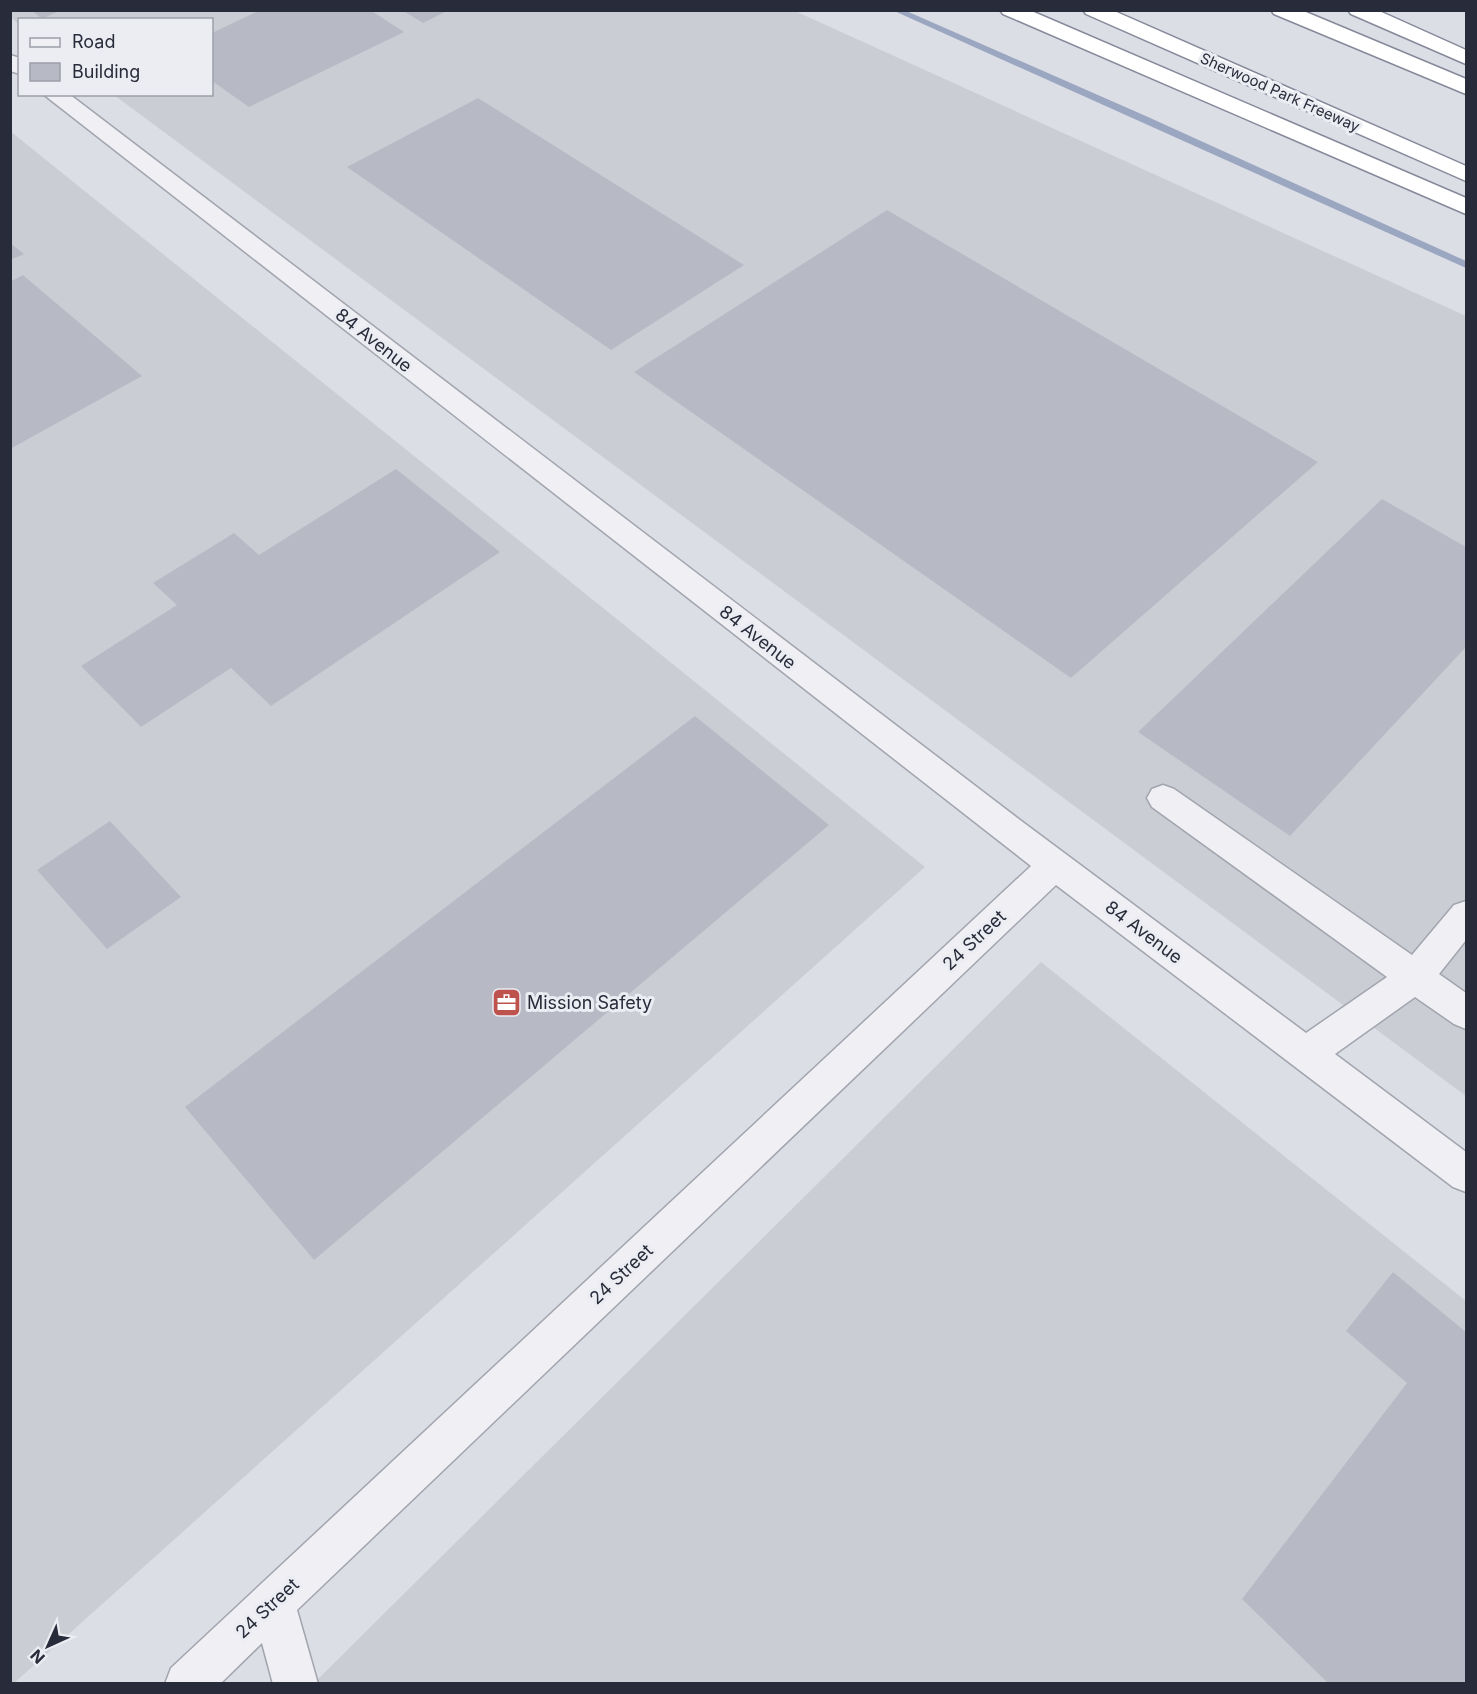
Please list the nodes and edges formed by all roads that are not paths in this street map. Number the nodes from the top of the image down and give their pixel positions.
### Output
1 (1010, 10) edge
2 (1093, 10) edge
3 (1281, 10) edge
4 (1358, 10) edge
5 (1467, 58) edge
6 (1467, 87) edge
7 (57, 96) edge
8 (1467, 174) edge
9 (1467, 207) edge
10 (1162, 798) dead end
11 (1054, 865) junction
12 (1467, 915) edge
13 (1415, 977) junction
14 (1467, 1013) edge
15 (1307, 1053) junction
16 (1467, 1174) edge
17 (273, 1602) junction
18 (187, 1683) edge
19 (296, 1683) edge

1 - 9 highway
2 - 8 highway, Sherwood Park Freeway
3 - 6 highway
4 - 5 highway
7 - 11 street, 84 Avenue
10 - 13 street
11 - 15 street, 84 Avenue
11 - 17 street, 24 Street
12 - 13 street
13 - 14 street
13 - 15 street
15 - 16 street, 84 Avenue
17 - 18 street, 24 Street
17 - 19 street

